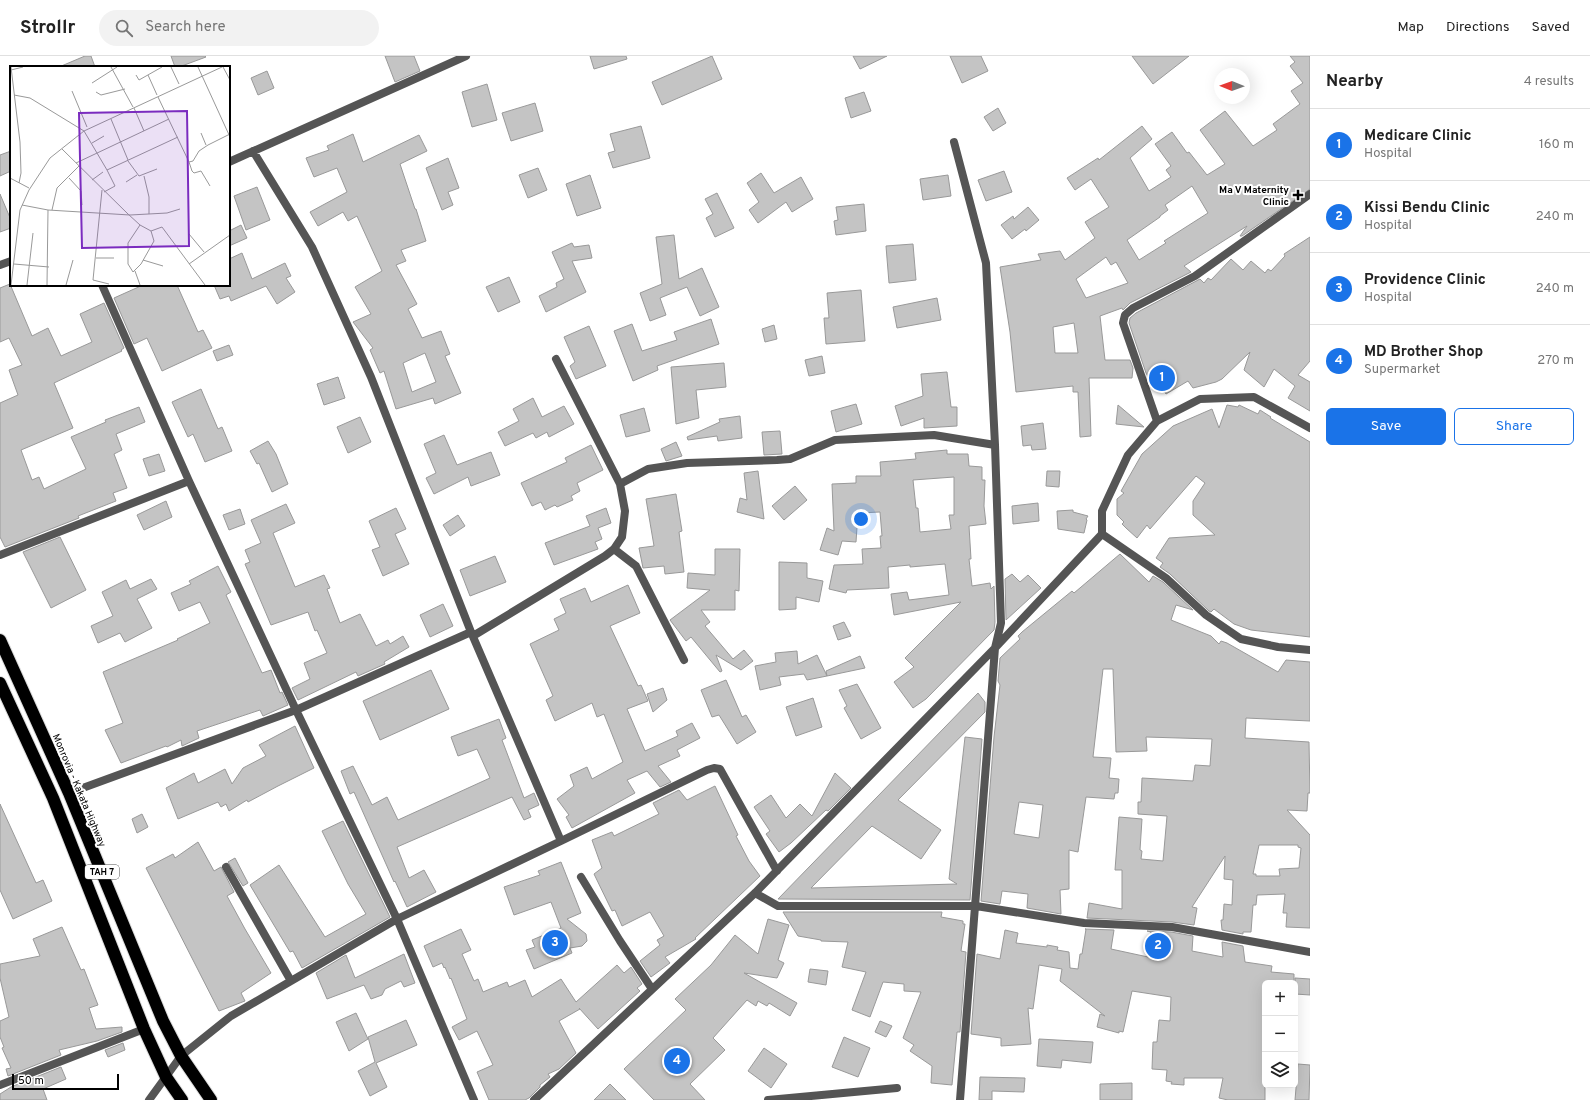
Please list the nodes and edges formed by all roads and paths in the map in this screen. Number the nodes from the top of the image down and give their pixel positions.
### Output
1 (466, 56) edge
2 (954, 142) dead end
3 (253, 151) junction
4 (230, 162) edge
5 (1310, 194) edge
6 (10, 261) edge
7 (0, 265) edge
8 (102, 286) edge
9 (556, 359) dead end
10 (1157, 421) junction
11 (1310, 428) edge
12 (995, 445) junction
13 (189, 481) junction
14 (620, 484) junction
15 (1102, 534) junction
16 (614, 549) junction
17 (0, 555) edge
18 (472, 634) junction
19 (0, 640) edge
20 (995, 648) junction
21 (1310, 650) edge
22 (684, 660) dead end
23 (0, 683) edge
24 (296, 710) junction
25 (69, 793) junction
26 (561, 841) junction
27 (226, 867) dead end
28 (777, 871) junction
29 (581, 877) dead end
30 (755, 893) junction
31 (976, 906) junction
32 (397, 919) junction
33 (1310, 952) edge
34 (291, 981) junction
35 (652, 989) junction
36 (144, 1029) junction
37 (181, 1056) junction
38 (166, 1077) junction
39 (0, 1085) edge
40 (897, 1088) dead end
41 (149, 1100) edge
42 (182, 1100) edge
43 (211, 1100) edge
44 (474, 1100) edge
45 (534, 1100) edge
46 (768, 1100) edge
47 (960, 1100) edge

1 - 3 street
2 - 12 street
3 - 4 street
3 - 18 street
5 - 10 street
6 - 7 street
8 - 13 street
9 - 14 street
10 - 11 street
10 - 15 street
12 - 14 street
12 - 20 street
13 - 17 street
13 - 24 street
14 - 16 street
15 - 20 street
15 - 21 street
16 - 18 street
16 - 22 street
18 - 24 street
18 - 26 street
19 - 25 highway, Monrovia - Kakata Highway / TAH 7
20 - 28 street
20 - 31 street
23 - 36 highway, TAH 7
24 - 25 street
24 - 32 street
25 - 37 highway, Monrovia - Kakata Highway / TAH 7
26 - 28 street
26 - 32 street
27 - 34 street
28 - 30 street
29 - 35 street
30 - 31 street
30 - 35 street
31 - 33 street
31 - 47 street
32 - 34 street
32 - 44 street
34 - 37 street
35 - 45 street
36 - 38 highway, TAH 7
36 - 39 street
37 - 38 street
37 - 43 highway, Monrovia - Kakata Highway / TAH 7
38 - 41 street
38 - 42 highway, TAH 7
40 - 46 street

